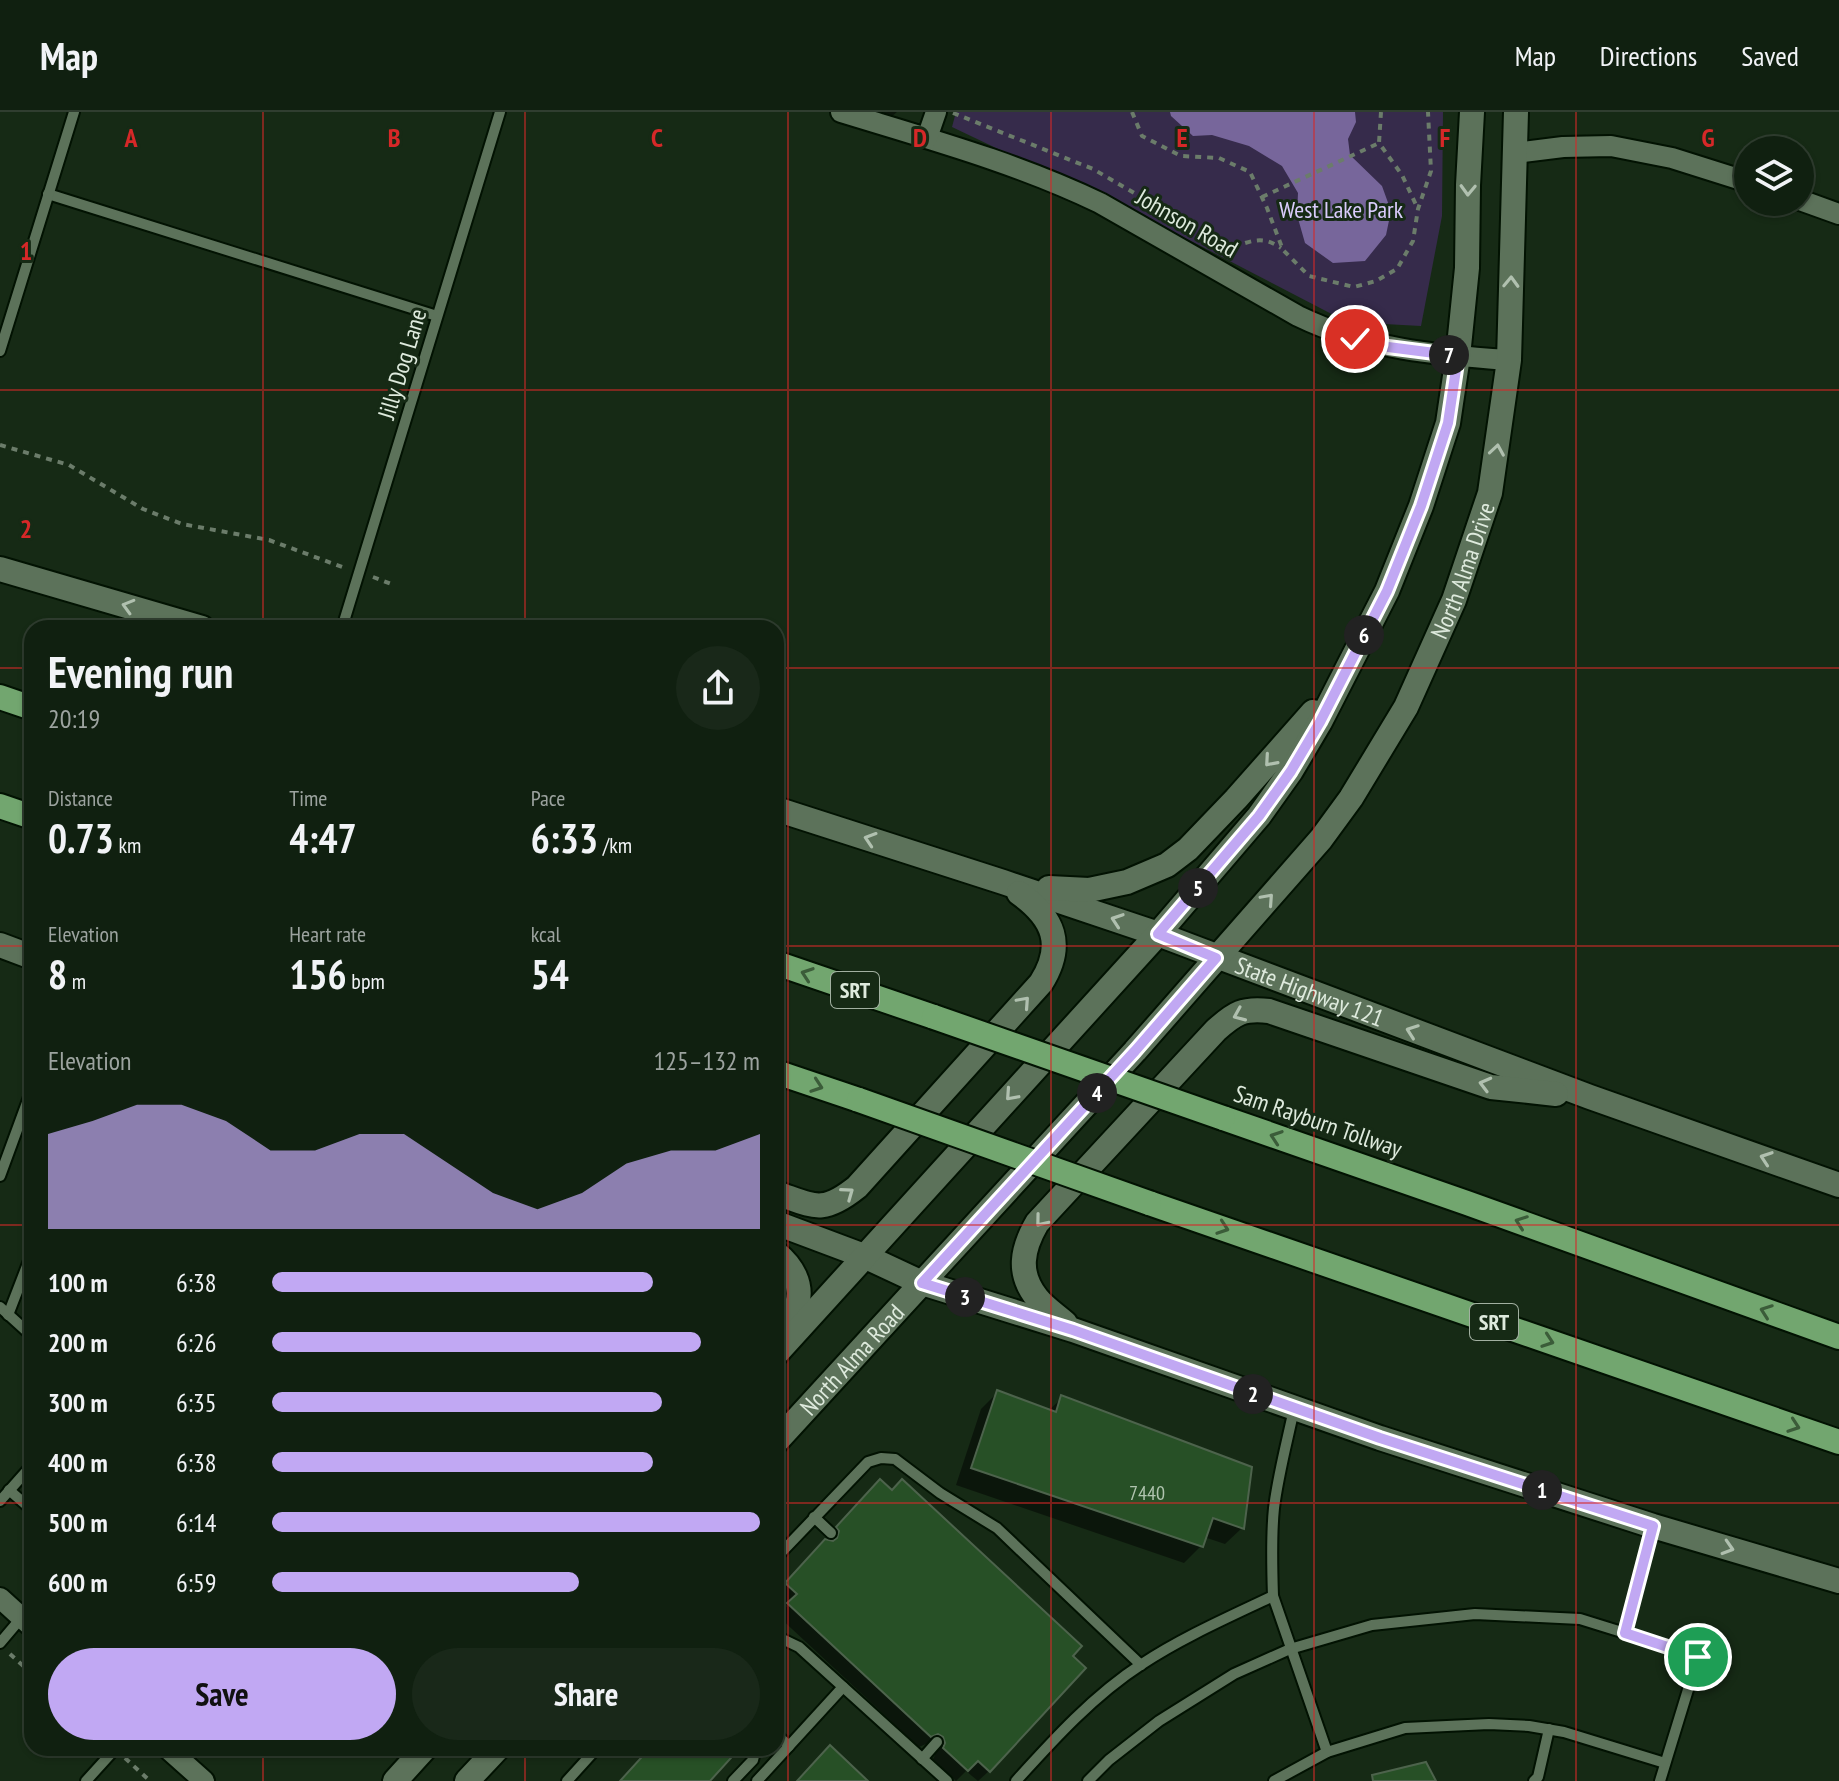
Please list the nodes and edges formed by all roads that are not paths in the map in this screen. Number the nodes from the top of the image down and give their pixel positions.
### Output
1 (74, 112) edge
2 (500, 112) edge
3 (841, 112) edge
4 (936, 112) edge
5 (1472, 112) edge
6 (1516, 112) edge
7 (927, 138) junction
8 (1515, 153) junction
9 (1734, 178) edge
10 (48, 194) junction
11 (1814, 205) edge
12 (1839, 214) edge
13 (437, 316) junction
14 (0, 351) edge
15 (1458, 356) junction
16 (1509, 360) junction
17 (0, 569) edge
18 (175, 620) edge
19 (344, 620) edge
20 (1341, 681) junction
21 (0, 697) edge
22 (24, 705) edge
23 (0, 806) edge
24 (784, 812) edge
25 (24, 814) edge
26 (1003, 882) junction
27 (1158, 934) junction
28 (0, 945) edge
29 (24, 954) edge
30 (1216, 958) junction
31 (784, 966) edge
32 (784, 1075) edge
33 (1590, 1097) junction
34 (24, 1111) edge
35 (0, 1176) edge
36 (1839, 1185) edge
37 (784, 1196) edge
38 (784, 1226) edge
39 (864, 1256) junction
40 (784, 1261) edge
41 (24, 1270) edge
42 (922, 1283) junction
43 (4, 1311) edge
44 (24, 1329) edge
45 (784, 1330) edge
46 (1073, 1330) junction
47 (1839, 1337) edge
48 (784, 1345) edge
49 (1294, 1409) junction
50 (784, 1433) edge
51 (1839, 1442) edge
52 (24, 1474) edge
53 (9, 1490) junction
54 (0, 1501) edge
55 (24, 1503) edge
56 (814, 1517) junction
57 (1653, 1526) junction
58 (831, 1533) dead end
59 (784, 1549) edge
60 (1839, 1581) edge
61 (1273, 1596) junction
62 (0, 1598) edge
63 (24, 1619) edge
64 (24, 1624) edge
65 (1625, 1633) junction
66 (784, 1640) edge
67 (0, 1644) edge
68 (1290, 1649) junction
69 (1141, 1665) junction
70 (843, 1687) junction
71 (1549, 1729) junction
72 (784, 1741) edge
73 (937, 1742) dead end
74 (789, 1746) junction
75 (784, 1751) edge
76 (1327, 1752) junction
77 (109, 1756) edge
78 (176, 1756) edge
79 (418, 1756) edge
80 (490, 1756) edge
81 (590, 1756) edge
82 (754, 1756) edge
83 (780, 1756) edge
84 (922, 1759) junction
85 (1665, 1763) junction
86 (88, 1780) edge
87 (1020, 1780) edge
88 (204, 1781) edge
89 (395, 1781) edge
90 (467, 1781) edge
91 (567, 1781) edge
92 (733, 1781) edge
93 (757, 1781) edge
94 (947, 1781) edge
95 (1088, 1781) edge
96 (1274, 1781) edge
97 (1534, 1781) edge
98 (1660, 1781) edge

1 - 10 lane
2 - 13 lane, Jilly Dog Lane
3 - 7 street, Johnson Road
4 - 7 street
5 -> 15 main road
6 - 8 main road, North Alma Drive
7 - 15 street, Johnson Road
8 - 9 street
16 -> 8 main road, North Alma Drive
10 - 13 lane
10 - 14 lane
11 - 12 street
13 - 19 lane, Jilly Dog Lane
15 - 16 street, Johnson Road
15 - 20 main road
30 -> 16 main road, North Alma Drive
18 -> 17 main road
20 -> 26 main road
20 - 27 main road
21 - 22 highway
23 - 25 highway
26 -> 24 main road, State Highway 121
27 -> 26 main road, State Highway 121
37 -> 26 main road
27 - 30 main road, State Highway 121
27 -> 39 main road
28 - 29 main road
33 -> 30 main road, State Highway 121
30 - 42 main road, North Alma Road
47 -> 31 highway, Sam Rayburn Tollway / SRT, bridge
32 -> 51 highway, SRT, bridge
36 -> 33 main road, State Highway 121
33 -> 46 main road
34 - 35 lane
38 - 39 main road
39 - 42 main road
39 - 48 main road
40 - 45 main road
41 - 43 lane
42 - 46 main road
42 - 50 main road, North Alma Road
43 - 44 lane
46 - 49 main road
49 - 57 main road
49 - 61 lane
52 - 53 lane
53 - 54 lane
53 - 55 lane
56 - 58 lane
56 - 59 lane
56 - 69 lane
57 -> 60 main road
57 - 65 lane
61 - 68 lane
61 - 69 lane
62 - 63 street
64 - 67 lane
65 - 68 lane
65 - 85 lane
66 - 70 lane
68 - 76 lane
68 - 95 lane
69 - 87 lane
70 - 74 lane
70 - 84 lane
71 - 76 lane
71 - 85 lane
71 - 97 lane
72 - 74 lane
73 - 84 lane
74 - 75 lane
76 - 96 lane
77 - 86 lane
78 - 88 street
79 - 89 main road
80 - 90 main road
81 - 91 lane
82 - 92 lane
83 - 93 lane
84 - 94 lane
85 - 98 lane

